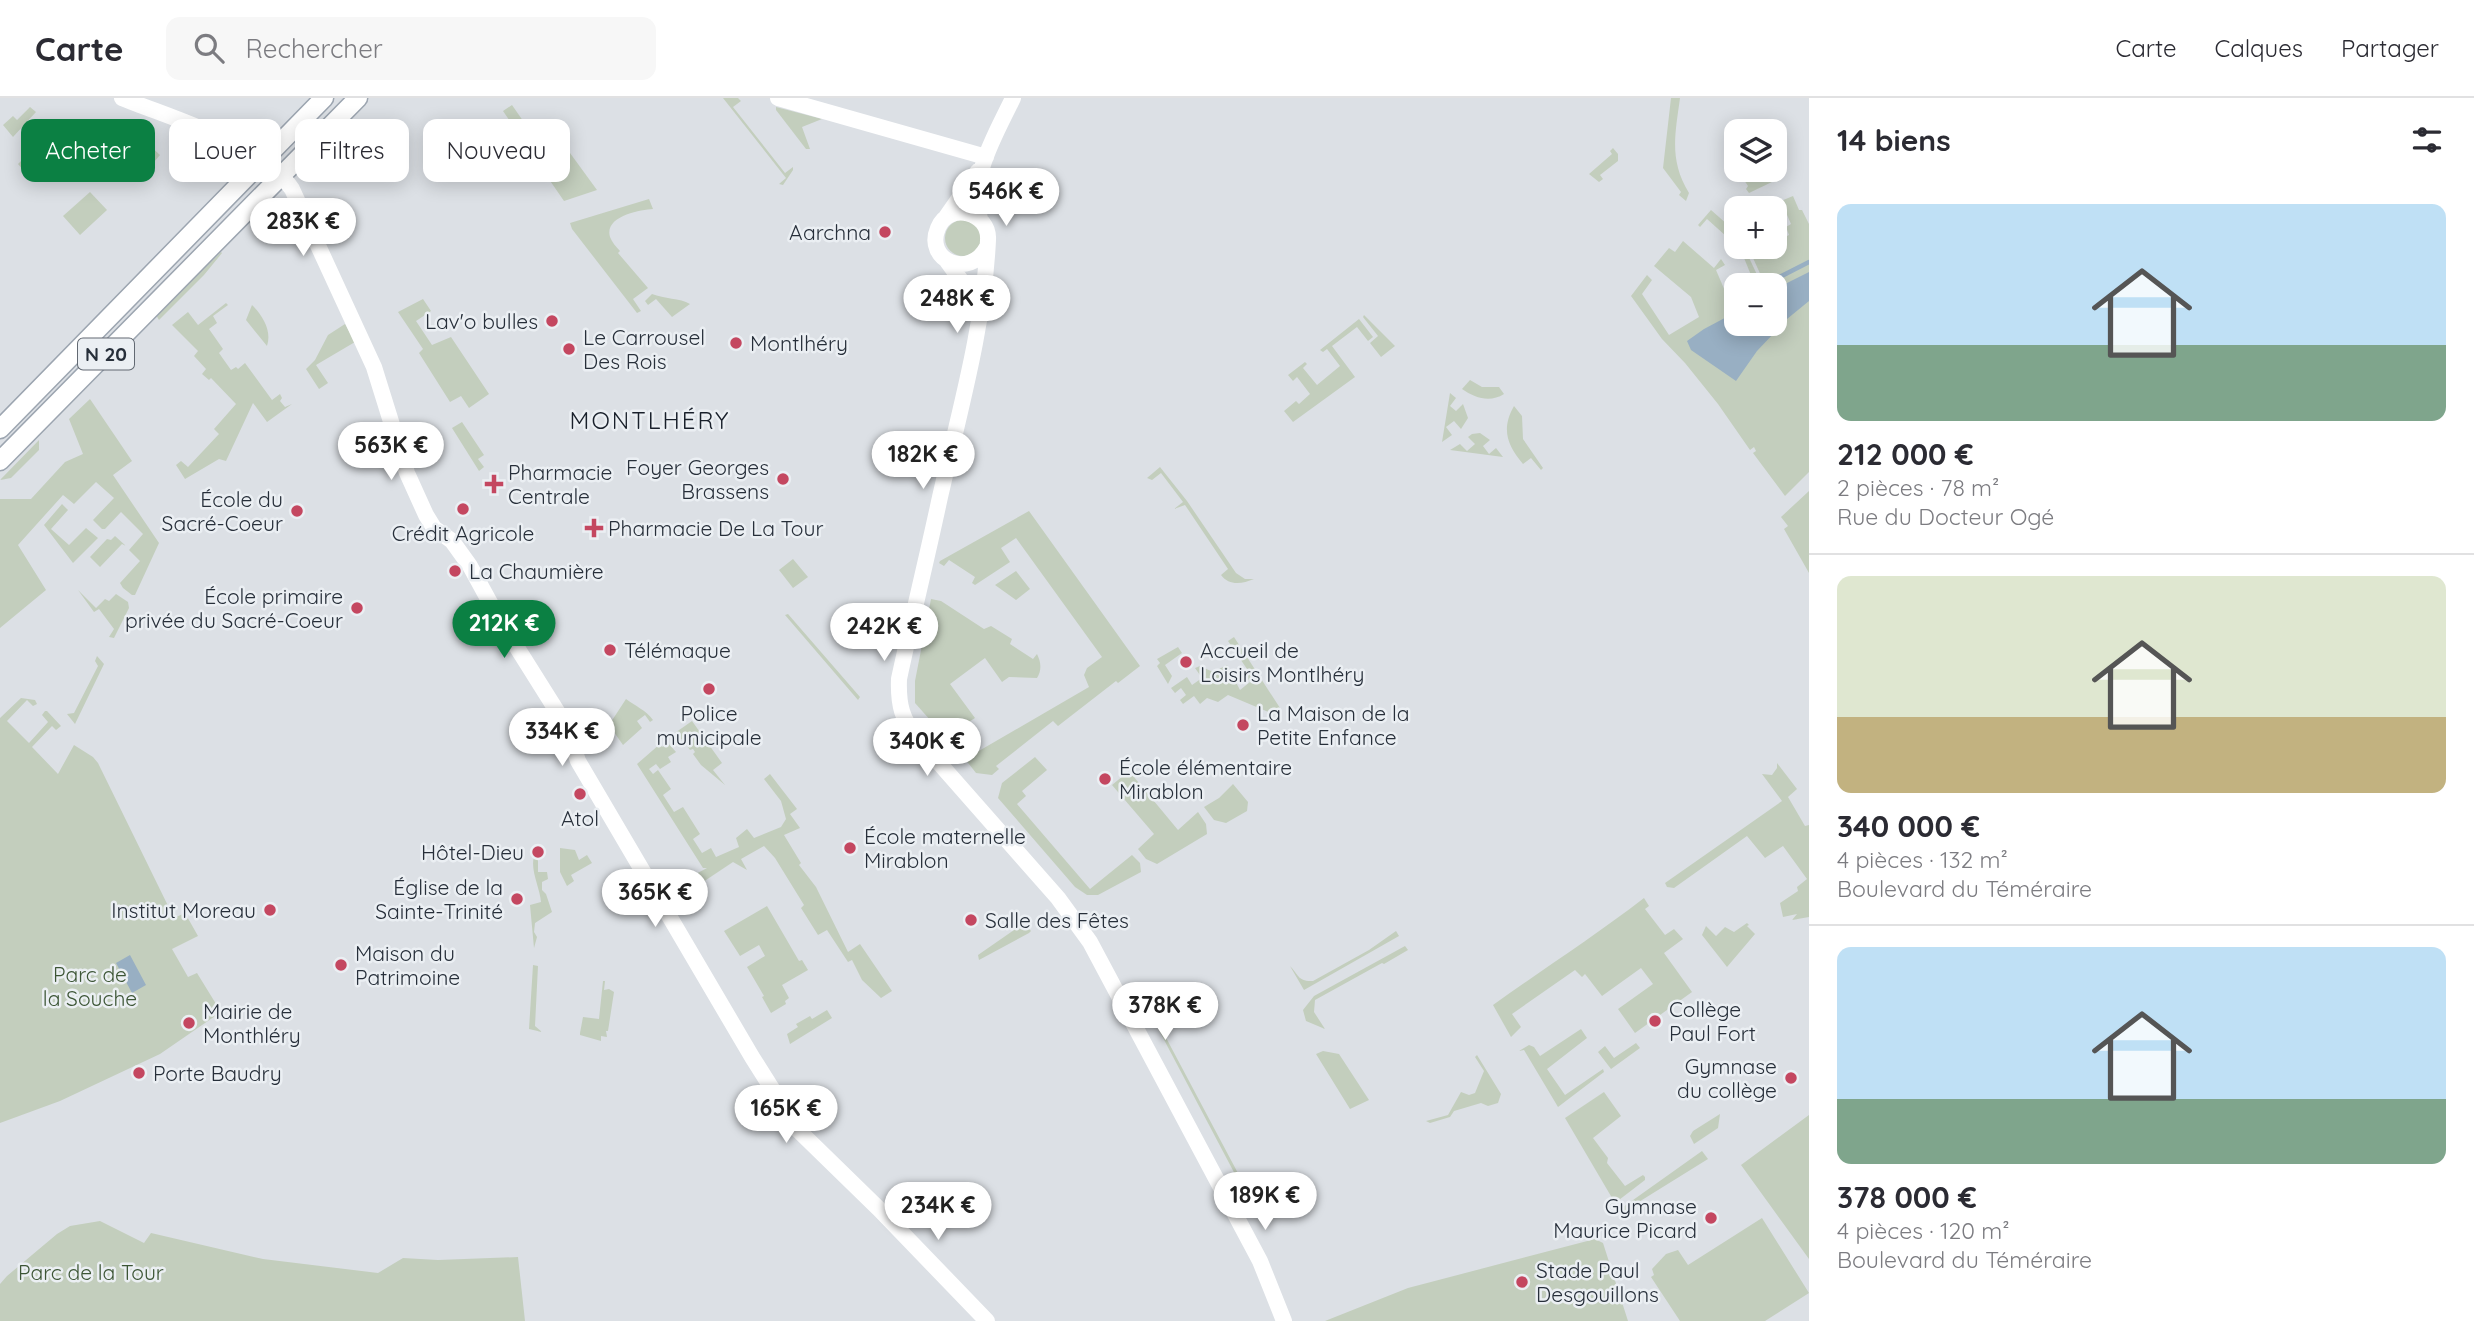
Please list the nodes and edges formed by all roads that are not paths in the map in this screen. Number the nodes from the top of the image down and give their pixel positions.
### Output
1 (122, 98) edge
2 (324, 98) edge
3 (358, 98) edge
4 (778, 98) edge
5 (1013, 98) edge
6 (173, 119) edge
7 (281, 142) edge
8 (986, 157) junction
9 (283, 176) junction
10 (241, 182) edge
11 (946, 217) junction
12 (981, 219) junction
13 (987, 247) junction
14 (947, 261) junction
15 (981, 308) junction
16 (0, 429) edge
17 (0, 461) edge
18 (987, 1321) edge
19 (1284, 1321) edge

1 - 6 main road
2 - 7 main road, N 20
3 - 9 main road, N 20
4 - 8 main road
5 - 8 main road
8 - 11 main road
8 - 12 main road
9 - 17 main road, N 20
9 - 18 main road
10 - 16 main road, N 20
11 - 12 main road
11 - 14 main road
12 - 13 main road
13 - 14 main road
13 - 15 main road
14 - 15 main road
15 - 19 main road

